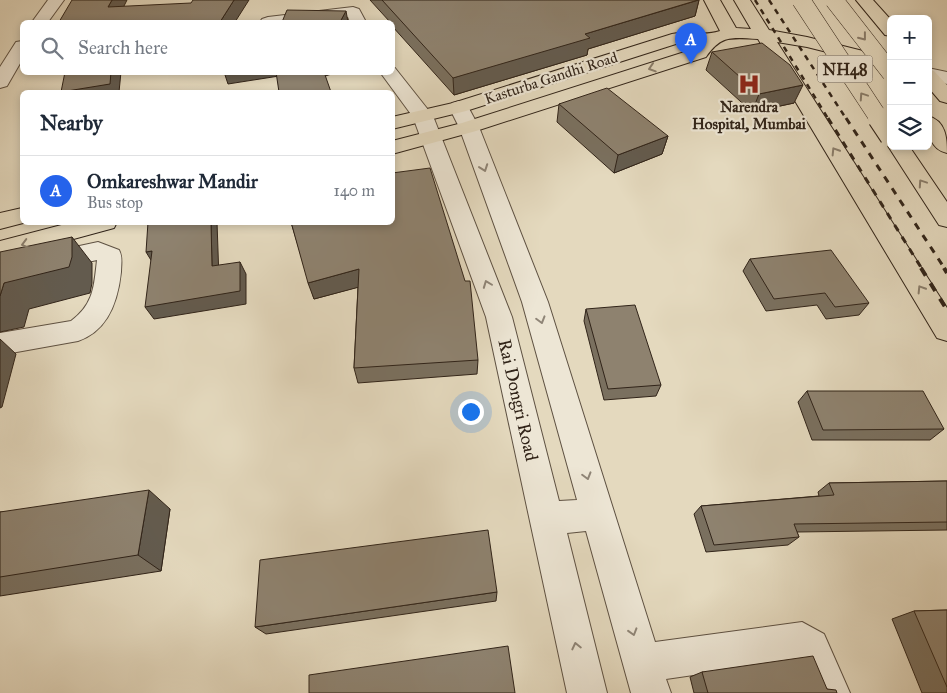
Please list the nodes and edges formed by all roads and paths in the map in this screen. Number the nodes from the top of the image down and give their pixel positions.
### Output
1 (56, 0) edge
2 (801, 0) edge
3 (834, 0) edge
4 (864, 0) edge
5 (715, 4) edge
6 (751, 16) edge
7 (41, 20) edge
8 (285, 20) edge
9 (357, 20) edge
10 (887, 26) edge
11 (730, 33) junction
12 (20, 51) edge
13 (887, 62) edge
14 (887, 68) edge
15 (390, 75) edge
16 (932, 75) edge
17 (947, 78) edge
18 (932, 79) edge
19 (0, 82) edge
20 (947, 97) edge
21 (464, 117) junction
22 (395, 123) edge
23 (428, 127) junction
24 (932, 127) edge
25 (887, 130) edge
26 (395, 146) edge
27 (947, 147) edge
28 (901, 150) edge
29 (20, 216) edge
30 (947, 219) edge
31 (0, 221) edge
32 (95, 225) edge
33 (0, 250) edge
34 (0, 272) edge
35 (947, 330) edge
36 (0, 344) edge
37 (598, 514) junction
38 (546, 519) junction
39 (647, 678) edge
40 (587, 693) edge
41 (830, 693) edge

1 - 7 street
25 -> 2 main road, NH48, bridge
3 -> 14 main road, NH48, bridge
4 - 10 main road
5 - 6 main road
5 - 11 main road
6 - 11 main road
6 - 13 main road
35 -> 6 main road
8 - 9 street
11 - 21 main road
12 - 19 street
15 - 23 street, Rai Dongri Road
16 - 17 street
18 - 20 main road
21 - 23 main road
21 -> 37 street
22 - 23 main road
23 - 26 main road
38 -> 23 street, Rai Dongri Road
24 - 27 main road
30 -> 28 main road
29 - 31 main road
32 -> 33 main road
34 - 36 street
37 - 38 street
37 -> 39 street
40 -> 38 street, Rai Dongri Road
39 - 41 street

